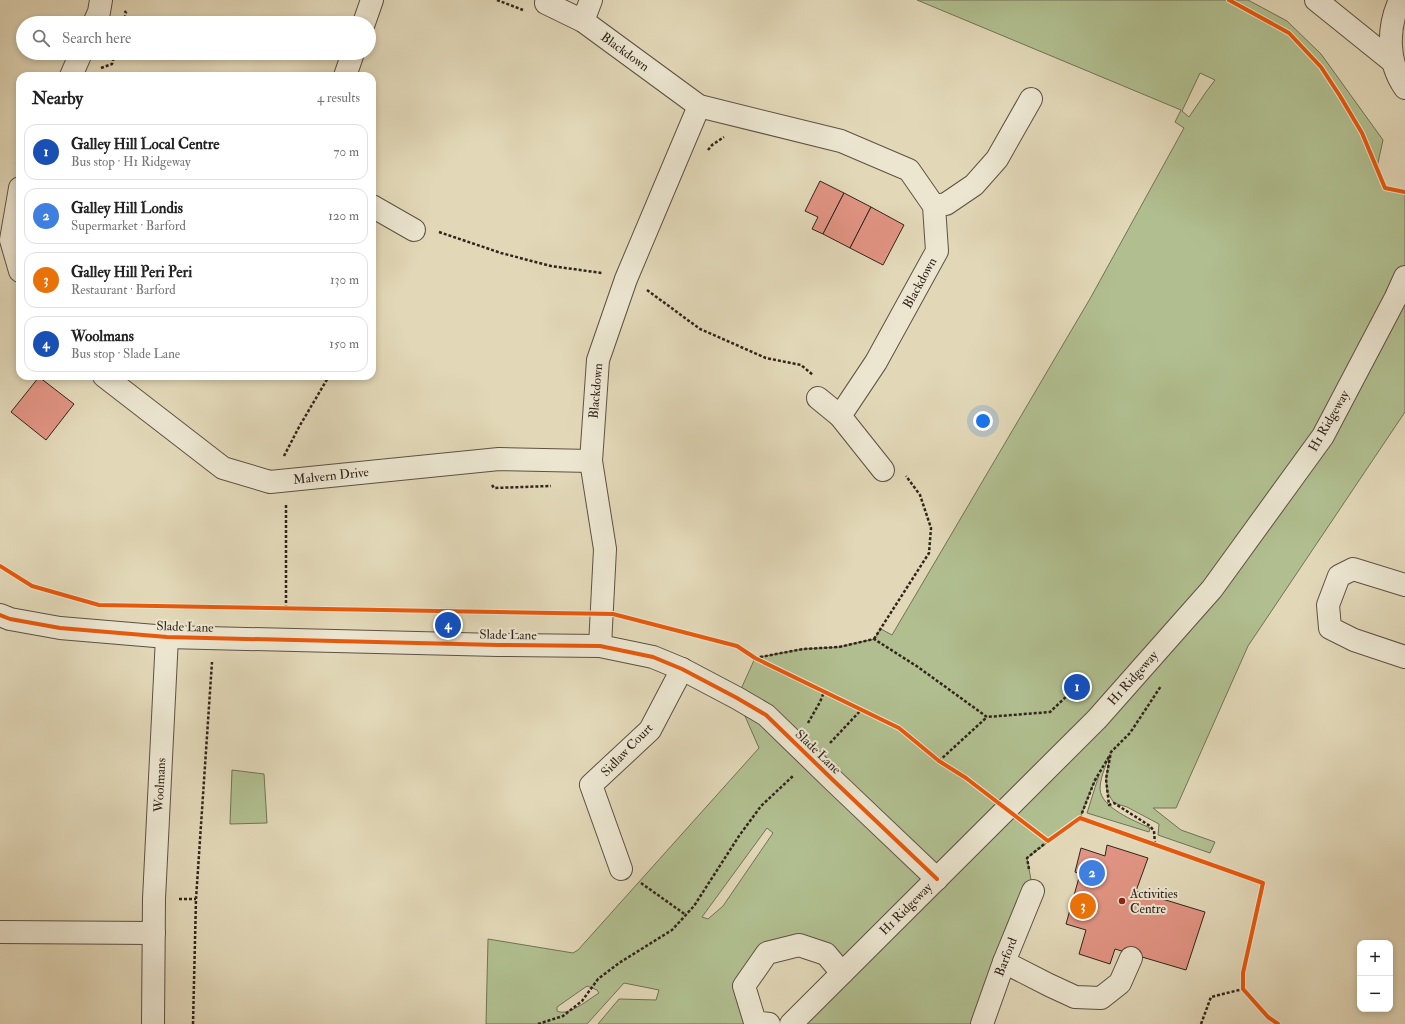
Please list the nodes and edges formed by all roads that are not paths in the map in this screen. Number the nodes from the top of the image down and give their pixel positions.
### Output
1 (101, 0) edge
2 (372, 0) edge
3 (591, 0) edge
4 (1316, 0) edge
5 (1400, 0) edge
6 (546, 3) dead end
7 (97, 16) edge
8 (366, 16) edge
9 (583, 21) junction
10 (78, 60) edge
11 (351, 60) edge
12 (1393, 62) junction
13 (72, 72) edge
14 (346, 72) edge
15 (1405, 88) edge
16 (1031, 99) dead end
17 (699, 106) junction
18 (934, 206) junction
19 (376, 208) edge
20 (16, 211) edge
21 (414, 230) dead end
22 (12, 264) edge
23 (1405, 277) edge
24 (109, 380) edge
25 (818, 398) dead end
26 (840, 416) junction
27 (591, 461) junction
28 (893, 470) road end
29 (1405, 585) edge
30 (0, 615) edge
31 (167, 637) junction
32 (600, 646) junction
33 (1405, 657) edge
34 (682, 670) junction
35 (621, 869) road end
36 (937, 879) junction
37 (1033, 890) dead end
38 (0, 932) edge
39 (154, 933) junction
40 (1131, 958) dead end
41 (1004, 962) junction
42 (842, 972) junction
43 (153, 1024) edge
44 (769, 1024) edge
45 (790, 1024) edge
46 (982, 1024) edge

1 - 7 street
2 - 8 street
3 - 9 street
4 - 12 street
5 - 12 street
6 - 9 street, Blackdown
9 - 17 street, Blackdown
10 - 13 street
11 - 14 street
12 - 15 street
16 - 18 street
17 - 18 street, Blackdown
17 - 27 street, Blackdown
18 - 26 street, Blackdown
19 - 21 street
20 - 22 street
23 - 36 street, H1 Ridgeway
24 - 27 street, Malvern Drive
25 - 26 street
26 - 28 street
27 - 32 street, Blackdown
29 - 33 street
30 - 31 street, Slade Lane
31 - 32 street, Slade Lane
31 - 39 street, Woolmans
32 - 34 street, Slade Lane
34 - 35 street, Sidlaw Court
34 - 36 street, Slade Lane
36 - 42 street, H1 Ridgeway
37 - 41 street, Barford
38 - 39 street
39 - 43 street, Woolmans
40 - 41 street
41 - 46 street, Barford
42 - 44 street
42 - 45 street, H1 Ridgeway

